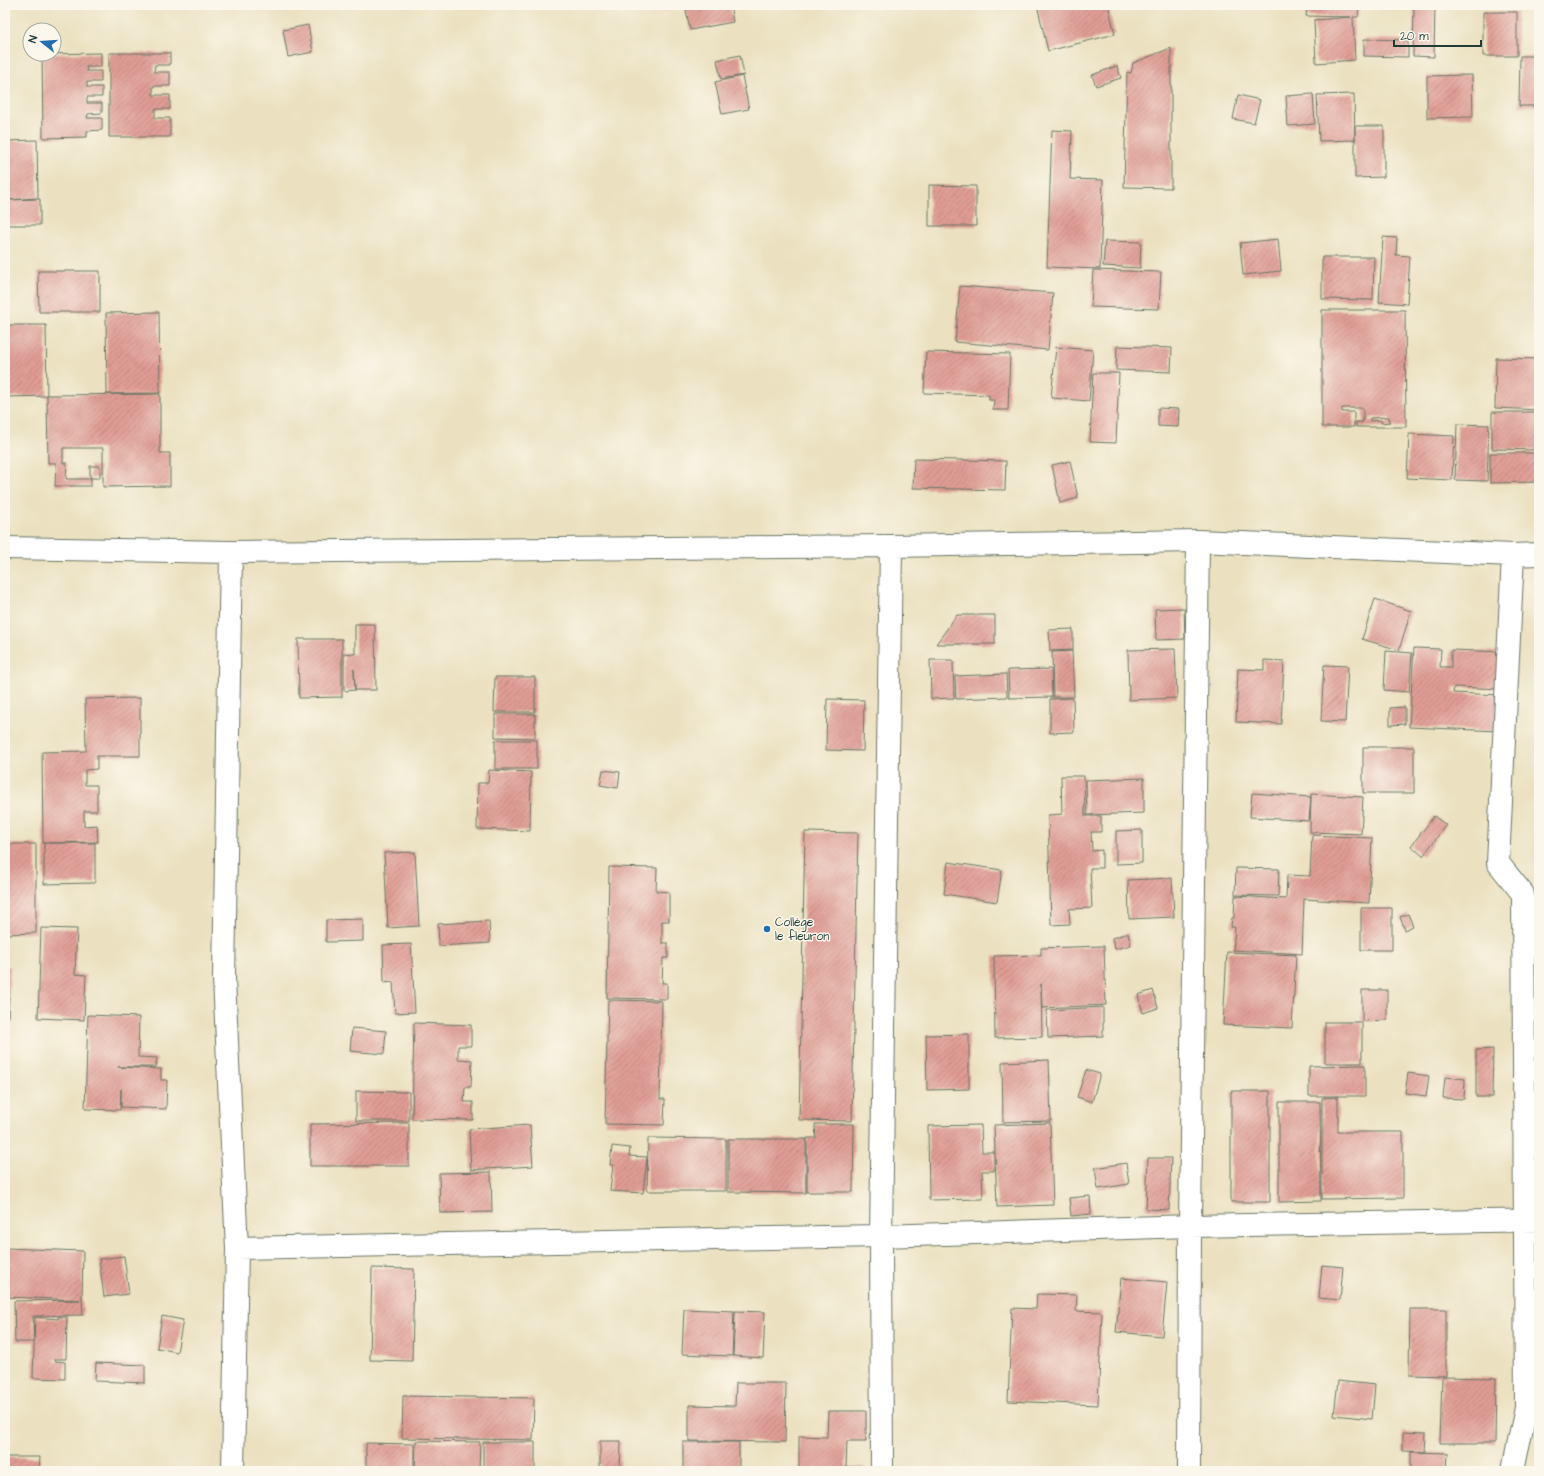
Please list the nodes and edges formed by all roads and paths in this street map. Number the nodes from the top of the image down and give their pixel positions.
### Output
1 (1198, 541) junction
2 (891, 546) junction
3 (5, 548) edge
4 (231, 552) junction
5 (1539, 554) edge
6 (1513, 555) junction
7 (1532, 1220) edge
8 (1190, 1226) junction
9 (881, 1236) junction
10 (237, 1248) junction
11 (232, 1471) edge
12 (882, 1471) edge
13 (1189, 1471) edge
14 (1513, 1471) edge

1 - 2 street
1 - 6 street
1 - 8 street
2 - 4 street
2 - 9 street
3 - 4 street
4 - 10 street
5 - 6 street
6 - 7 street
7 - 8 street
7 - 14 street
8 - 9 street
8 - 13 street
9 - 10 street
9 - 12 street
10 - 11 street

